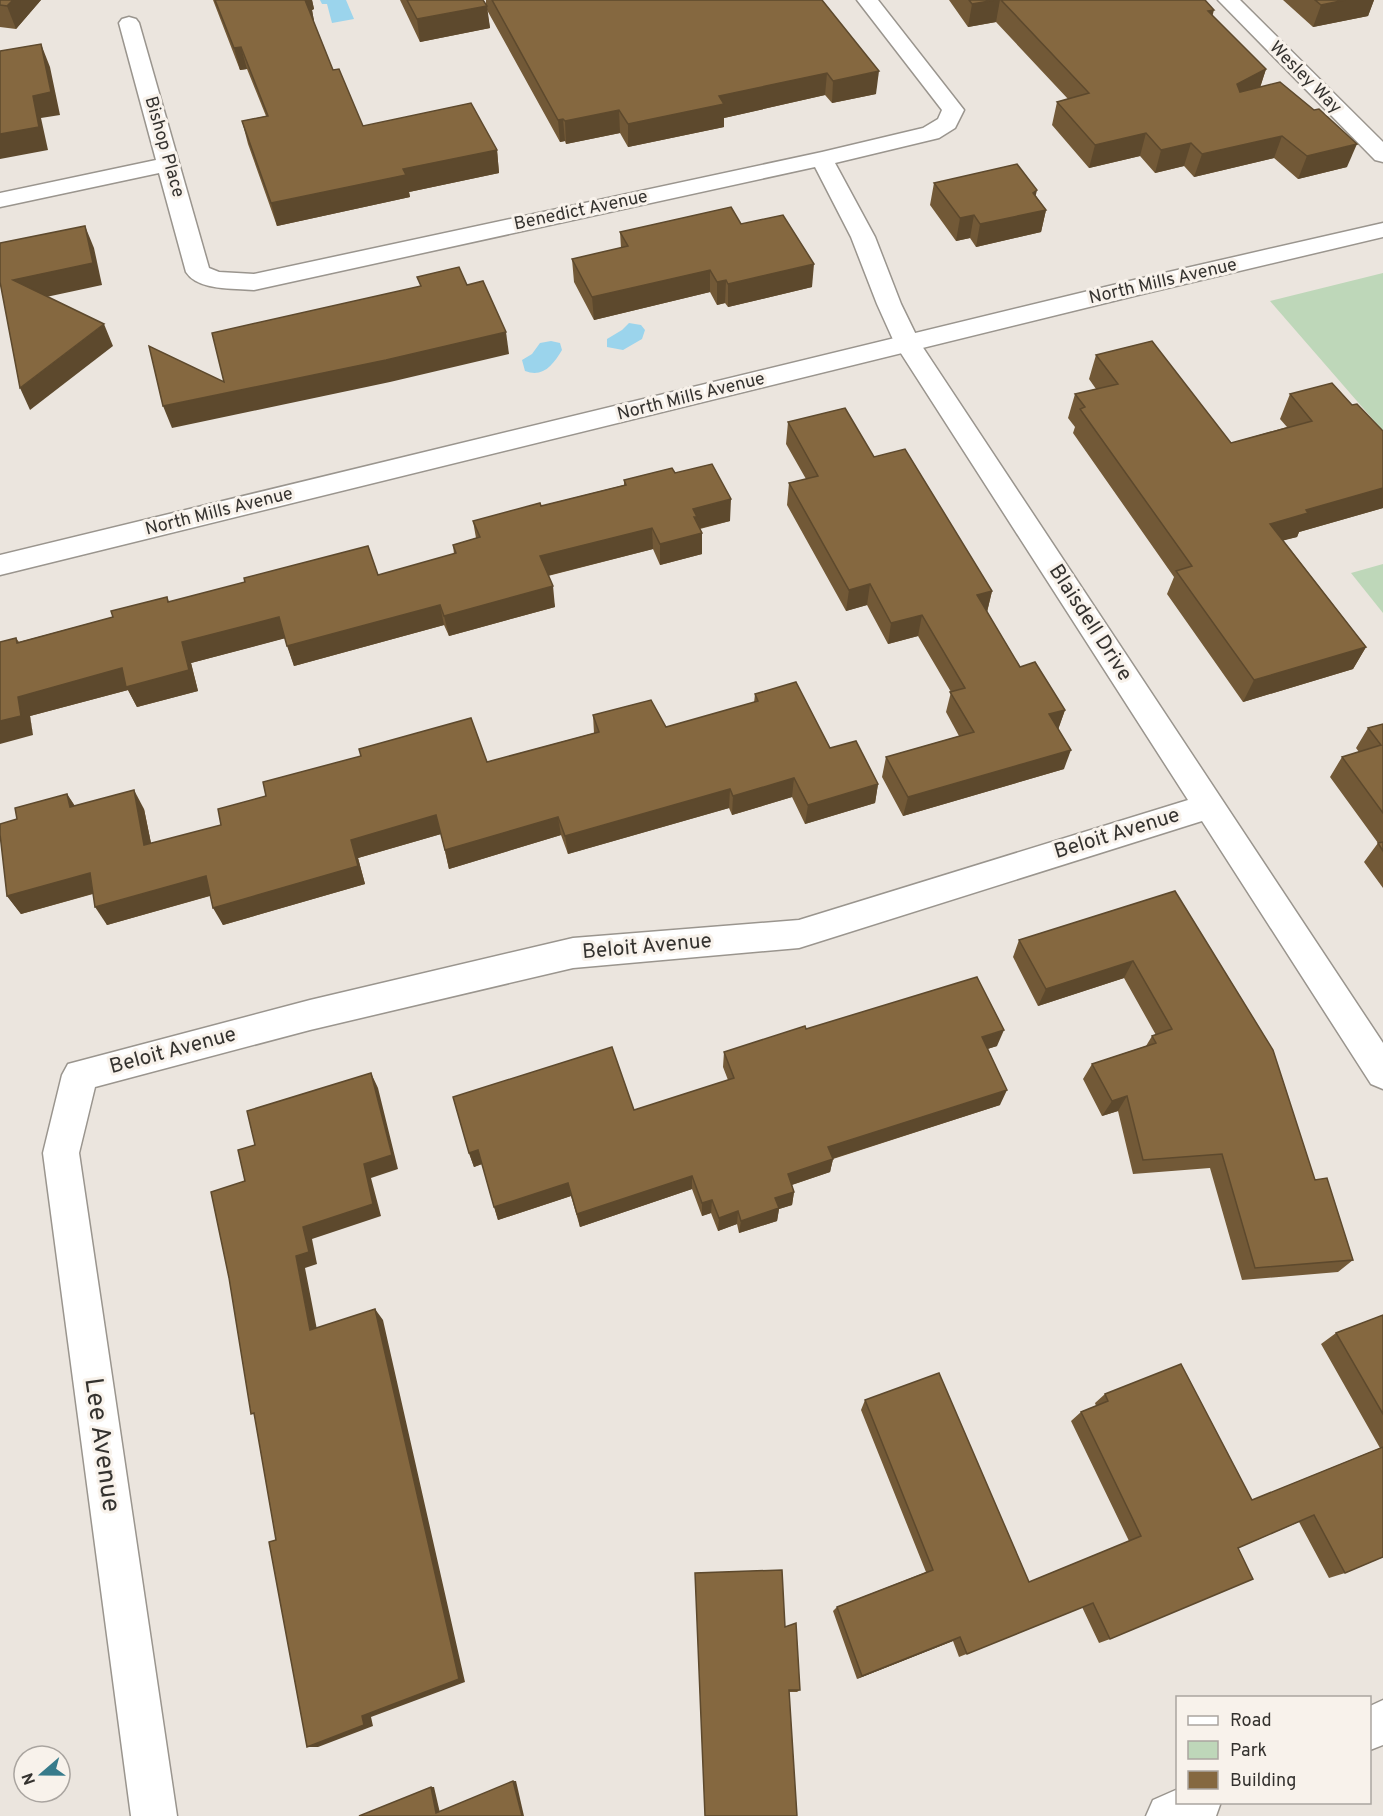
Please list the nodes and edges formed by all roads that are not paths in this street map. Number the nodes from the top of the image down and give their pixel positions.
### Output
1 (867, 0) edge
2 (1228, 0) edge
3 (129, 23) dead end
4 (1383, 155) edge
5 (822, 159) junction
6 (169, 164) junction
7 (0, 200) edge
8 (1383, 230) edge
9 (198, 272) joint
10 (908, 344) junction
11 (0, 565) edge
12 (1209, 806) junction
13 (1383, 1073) edge
14 (80, 1075) joint
15 (1197, 1804) edge
16 (154, 1816) edge
17 (1169, 1816) edge

1 - 5 street, Benedict Avenue
2 - 4 street, Wesley Way
3 - 6 street, Bishop Place
5 - 9 street, Benedict Avenue
5 - 10 street, Blaisdell Drive
6 - 7 street
6 - 9 street, Bishop Place
8 - 10 street, North Mills Avenue
10 - 11 street, North Mills Avenue
10 - 12 street, Blaisdell Drive
12 - 13 street, Blaisdell Drive
12 - 14 street, Beloit Avenue
14 - 16 street, Lee Avenue
15 - 17 street

